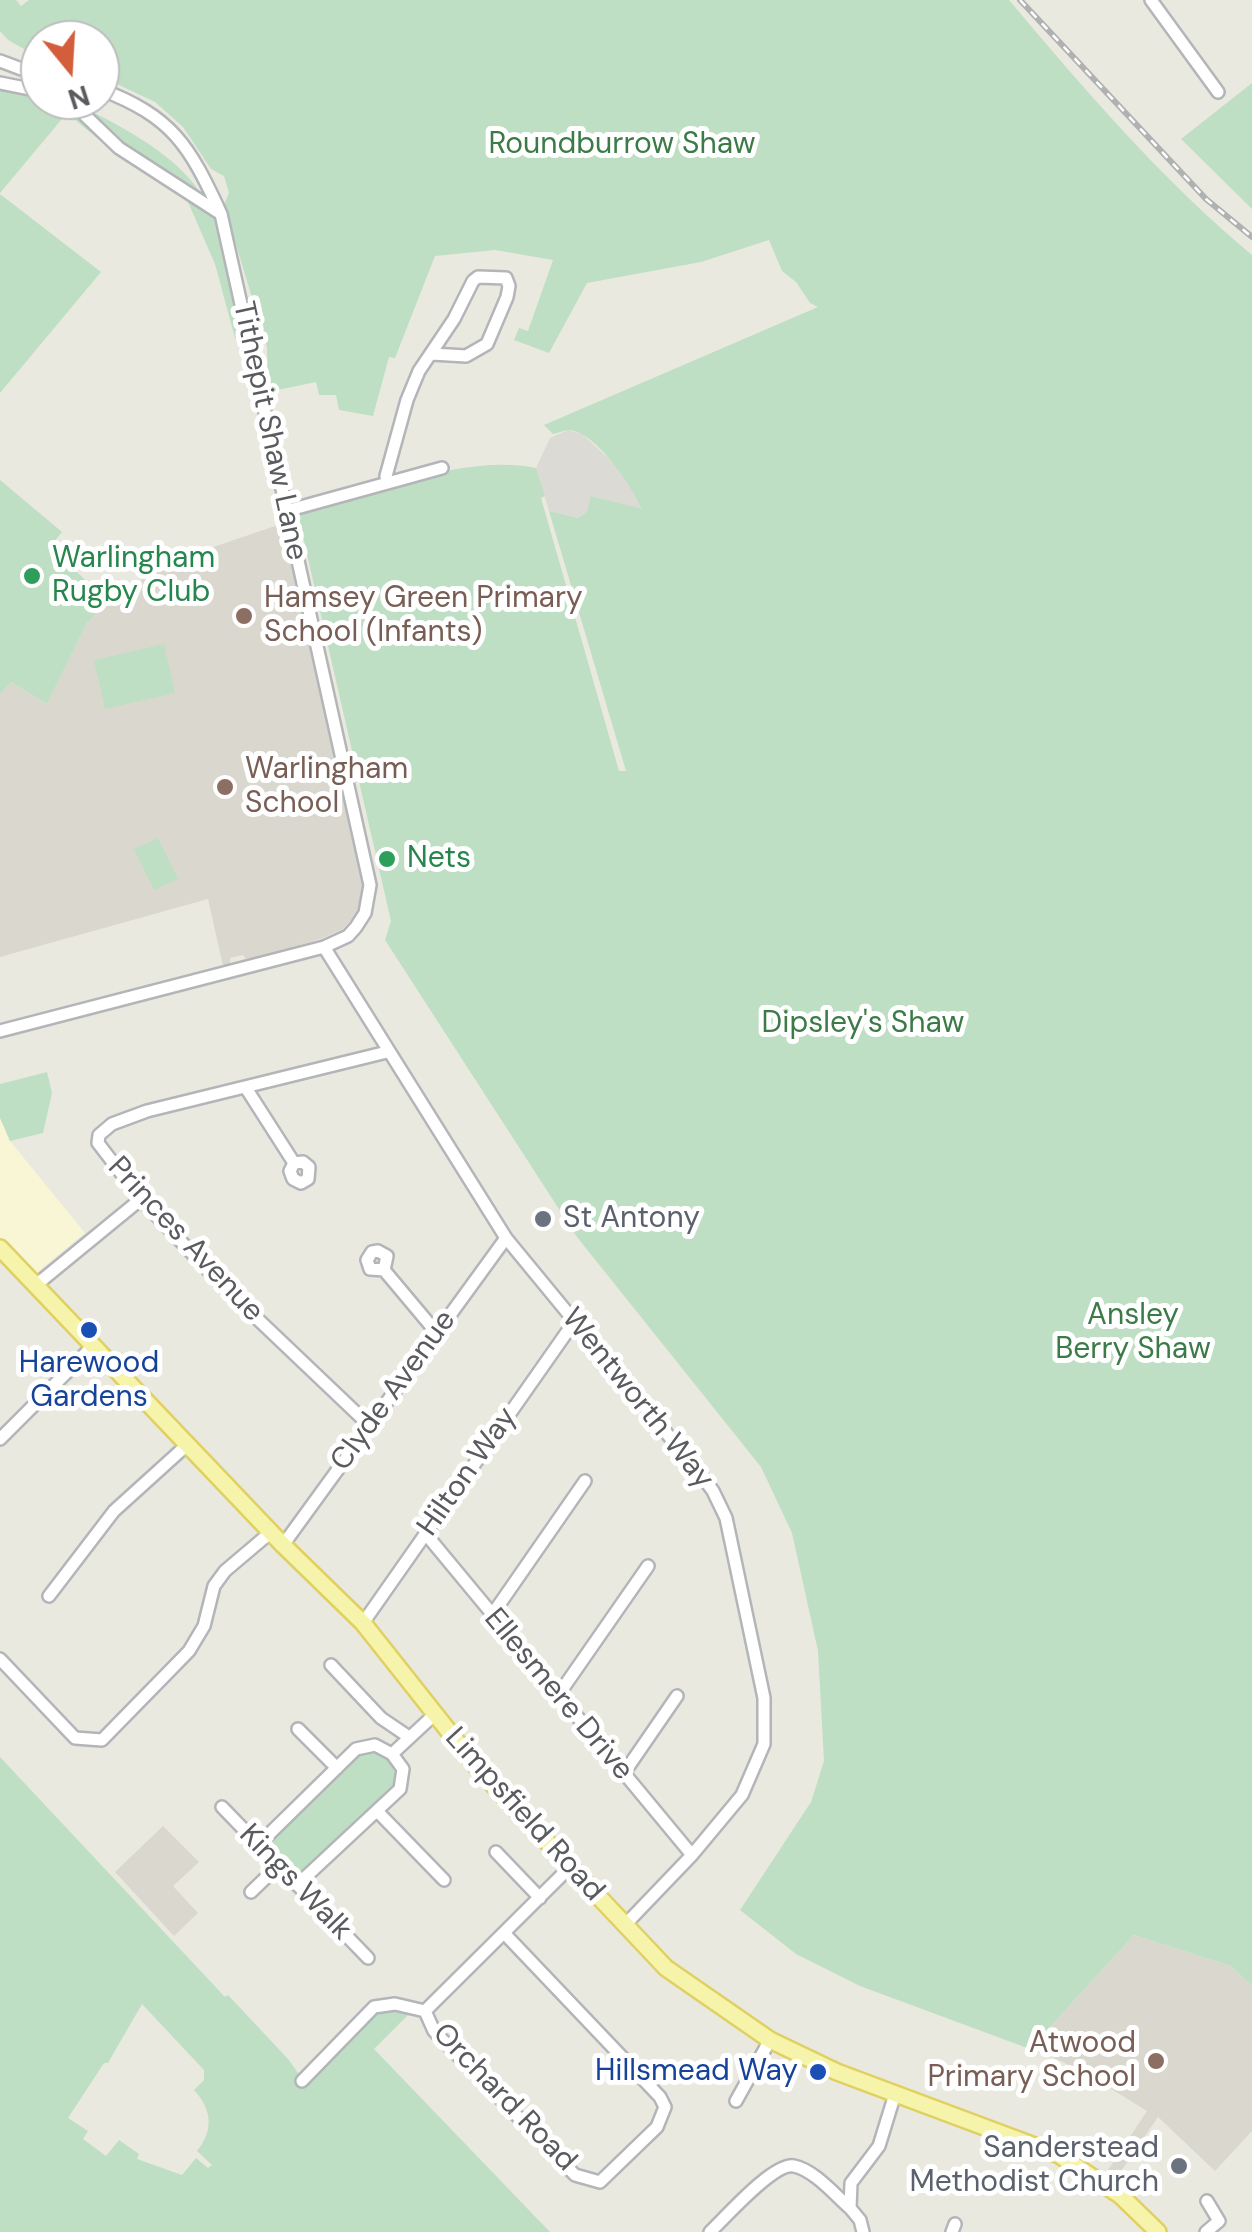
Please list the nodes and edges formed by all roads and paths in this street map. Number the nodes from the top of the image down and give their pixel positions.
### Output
1 (1151, 0) edge
2 (1218, 92) dead end
3 (120, 97) edge
4 (93, 120) edge
5 (221, 214) junction
6 (432, 354) junction
7 (442, 468) dead end
8 (387, 483) junction
9 (286, 510) junction
10 (324, 947) junction
11 (0, 1031) edge
12 (387, 1052) junction
13 (246, 1088) junction
14 (294, 1164) dead end
15 (141, 1199) junction
16 (506, 1238) junction
17 (2, 1255) edge
18 (384, 1270) dead end
19 (36, 1285) junction
20 (574, 1322) junction
21 (436, 1332) junction
22 (94, 1345) junction
23 (369, 1424) junction
24 (0, 1439) edge
25 (188, 1444) junction
26 (585, 1482) dead end
27 (271, 1532) junction
28 (425, 1534) junction
29 (283, 1545) junction
30 (648, 1566) dead end
31 (48, 1596) dead end
32 (492, 1615) junction
33 (363, 1623) junction
34 (0, 1659) edge
35 (338, 1667) dead end
36 (559, 1694) junction
37 (677, 1696) dead end
38 (435, 1714) junction
39 (298, 1729) dead end
40 (409, 1737) junction
41 (392, 1754) junction
42 (337, 1768) junction
43 (624, 1773) junction
44 (222, 1807) dead end
45 (378, 1812) junction
46 (258, 1845) junction
47 (496, 1852) dead end
48 (692, 1855) junction
49 (278, 1866) junction
50 (570, 1867) junction
51 (444, 1880) dead end
52 (297, 1885) junction
53 (251, 1892) dead end
54 (540, 1898) junction
55 (624, 1926) junction
56 (504, 1933) junction
57 (368, 1958) dead end
58 (426, 2011) junction
59 (770, 2040) junction
60 (302, 2081) dead end
61 (895, 2094) junction
62 (736, 2101) dead end
63 (852, 2183) junction
64 (828, 2189) junction
65 (1207, 2202) dead end
66 (850, 2208) junction
67 (1147, 2228) edge
68 (710, 2232) edge
69 (863, 2232) edge
70 (1206, 2232) edge

1 - 2 street
3 - 5 street, Tithepit Shaw Lane
4 - 5 street
5 - 9 street, Tithepit Shaw Lane
6 - 6 street
6 - 8 street
7 - 8 street
8 - 9 street
9 - 10 street, Tithepit Shaw Lane
10 - 11 street, Tithepit Shaw Lane
10 - 12 street, Wentworth Way
12 - 13 street, Princes Avenue
12 - 16 street, Wentworth Way
13 - 14 street
13 - 15 street, Princes Avenue
15 - 19 street
15 - 23 street, Princes Avenue
16 - 20 street, Wentworth Way
16 - 21 street, Clyde Avenue
17 - 19 main road, Limpsfield Road
18 - 21 street
19 - 22 main road, Limpsfield Road
20 - 28 street, Hilton Way
20 - 48 street, Wentworth Way
21 - 23 street, Clyde Avenue
22 - 24 street
22 - 25 main road, Limpsfield Road
23 - 29 street, Clyde Avenue
25 - 27 main road, Limpsfield Road
25 - 31 street
26 - 32 street
27 - 29 main road, Limpsfield Road
27 - 34 street
28 - 32 street, Ellesmere Drive
28 - 33 street, Hilton Way
29 - 33 main road, Limpsfield Road
30 - 36 street
32 - 36 street, Ellesmere Drive
33 - 38 main road, Limpsfield Road
35 - 40 street
36 - 43 street, Ellesmere Drive
37 - 43 street
38 - 40 street
38 - 50 main road, Limpsfield Road
39 - 42 street
40 - 41 street
41 - 42 street
41 - 45 street
42 - 46 street
43 - 48 street, Ellesmere Drive
44 - 46 street, Kings Walk
45 - 51 street
45 - 52 street
46 - 49 street, Kings Walk
47 - 54 street
48 - 55 street, Wentworth Way
49 - 52 street, Kings Walk
49 - 53 street
50 - 54 street, Orchard Road
50 - 55 main road, Limpsfield Road
52 - 57 street, Kings Walk
54 - 56 street, Orchard Road
55 - 59 main road, Limpsfield Road
56 - 58 street, Orchard Road
56 - 58 street, Orchard Road
58 - 60 street
59 - 61 main road, Limpsfield Road
59 - 62 street
61 - 63 street
61 - 67 main road, Limpsfield Road
63 - 64 street
63 - 66 street
64 - 66 street
64 - 68 street
65 - 70 street
66 - 69 street

